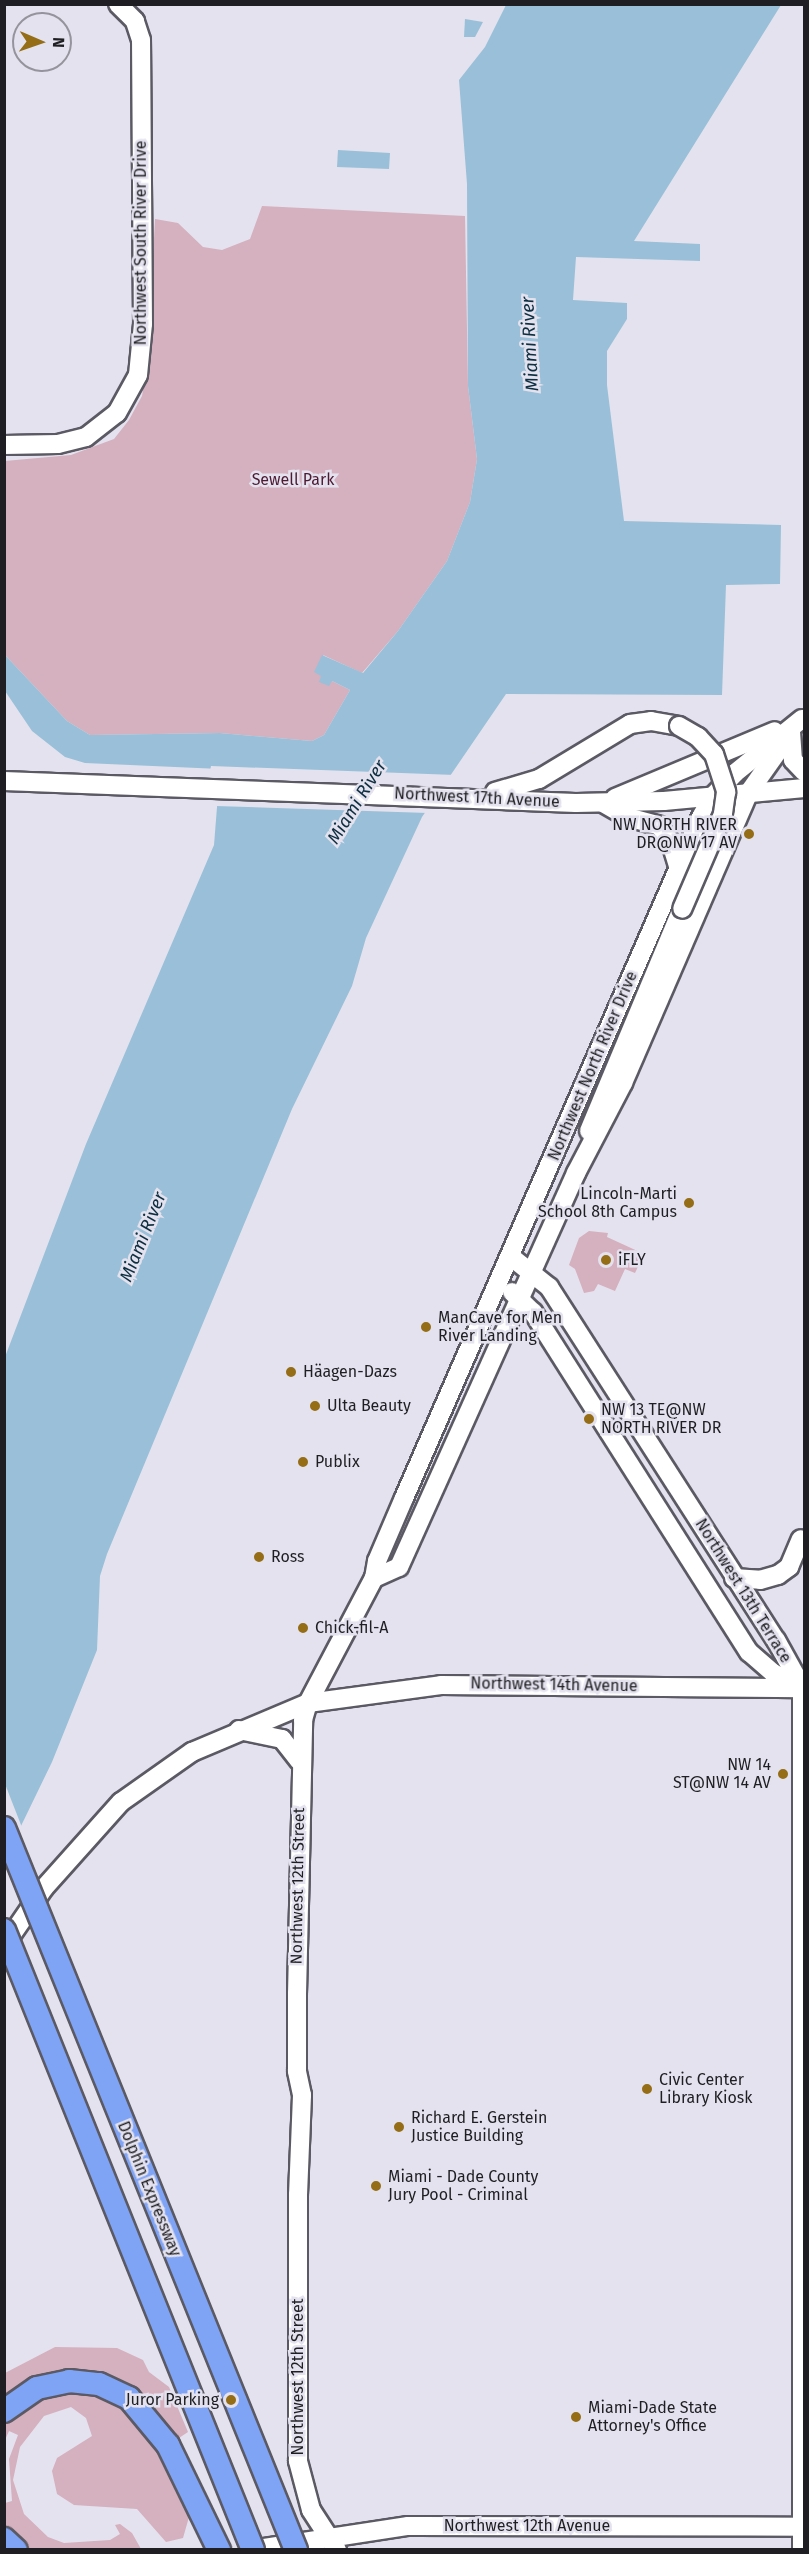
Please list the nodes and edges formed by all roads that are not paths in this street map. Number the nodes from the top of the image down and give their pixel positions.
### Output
1 (118, 4) edge
2 (10, 447) edge
3 (799, 723) edge
4 (804, 772) edge
5 (8, 784) edge
6 (804, 788) edge
7 (749, 792) junction
8 (473, 796) junction
9 (712, 796) junction
10 (602, 803) junction
11 (679, 869) junction
12 (576, 1173) junction
13 (510, 1256) junction
14 (533, 1272) junction
15 (500, 1280) junction
16 (519, 1299) junction
17 (801, 1539) dead end
18 (374, 1578) junction
19 (734, 1578) junction
20 (804, 1687) edge
21 (308, 1703) junction
22 (238, 1730) junction
23 (299, 1761) junction
24 (4, 1828) edge
25 (4, 1930) edge
26 (4, 1946) edge
27 (4, 2411) edge
28 (803, 2527) edge
29 (4, 2539) edge
30 (332, 2543) edge
31 (16, 2550) edge
32 (219, 2550) edge
33 (252, 2550) edge
34 (296, 2550) edge
35 (802, 2550) edge

1 - 2 main road, Northwest South River Drive
3 - 4 main road
3 - 7 main road, Northwest North River Drive
3 - 9 main road, Northwest North River Drive
3 - 10 main road
5 - 8 main road, Northwest 17th Avenue
6 - 7 main road, Northwest 17th Avenue
7 - 9 main road, Northwest 17th Avenue
7 - 12 main road, Northwest North River Drive
8 - 10 main road, Northwest 17th Avenue
8 - 12 main road, bridge
9 - 10 main road, Northwest 17th Avenue
9 - 11 main road, Northwest North River Drive
10 - 11 main road
11 - 13 main road, Northwest North River Drive
12 - 14 main road, Northwest North River Drive
13 - 14 main road, Northwest 13th Terrace
13 - 15 main road, Northwest North River Drive
14 - 16 main road, Northwest North River Drive
14 - 19 main road, Northwest 13th Terrace
15 - 16 main road, Northwest 13th Terrace
15 - 18 main road, Northwest North River Drive
16 - 18 main road, Northwest North River Drive
16 - 20 main road, Northwest 13th Terrace
17 - 19 main road
18 - 21 main road, Northwest North River Drive
19 - 20 main road, Northwest 13th Terrace
20 - 21 main road, Northwest 14th Avenue
20 - 28 main road
21 - 22 main road
21 - 23 main road, Northwest 12th Street
22 - 23 main road
22 - 26 main road
23 - 30 main road, Northwest 12th Street
24 - 34 highway, Dolphin Expressway, bridge
25 - 33 highway, bridge
27 - 32 highway
28 - 30 main road, Northwest 12th Avenue
28 - 35 main road
29 - 31 highway
30 - 33 main road, Northwest 12th Avenue

